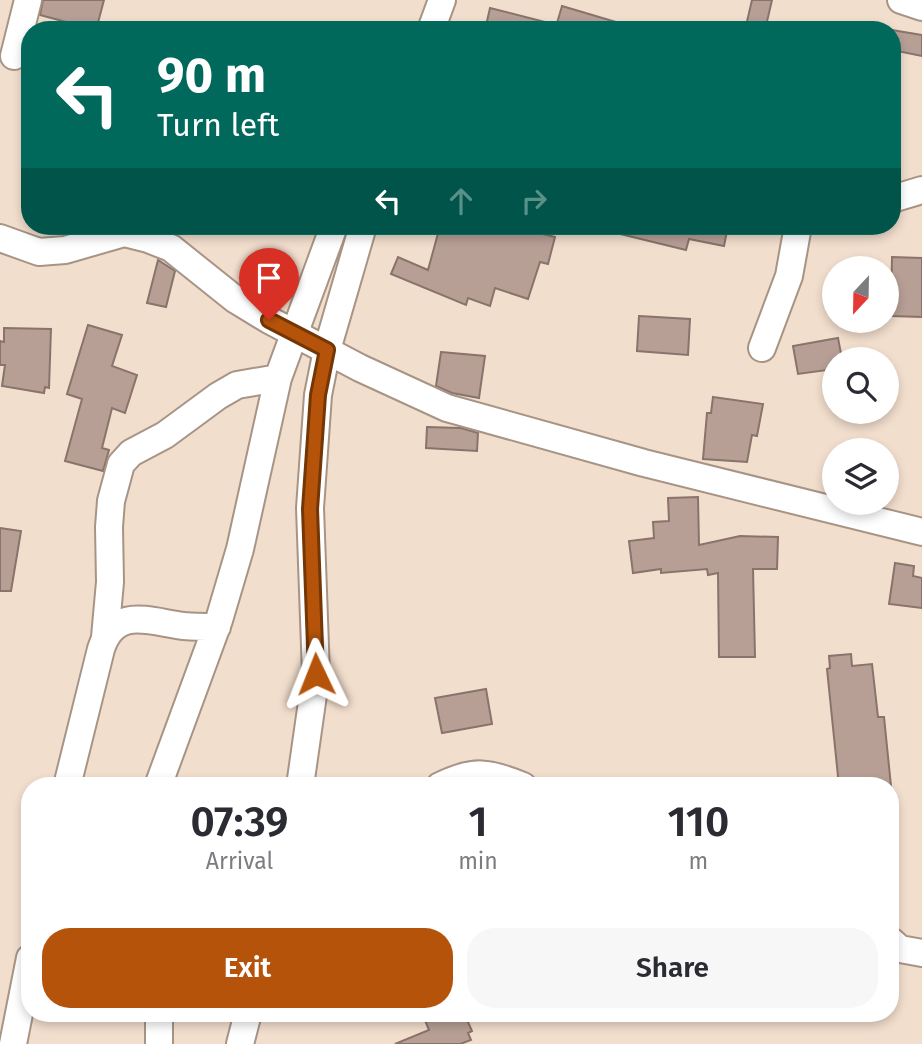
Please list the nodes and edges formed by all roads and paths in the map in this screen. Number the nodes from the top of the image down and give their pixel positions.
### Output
1 (28, 0) edge
2 (442, 0) edge
3 (901, 0) edge
4 (922, 7) edge
5 (23, 21) edge
6 (434, 21) edge
7 (21, 28) edge
8 (14, 56) dead end
9 (922, 190) edge
10 (901, 196) edge
11 (117, 235) edge
12 (132, 235) edge
13 (331, 235) edge
14 (360, 235) edge
15 (796, 235) edge
16 (0, 239) edge
17 (294, 334) junction
18 (762, 348) dead end
19 (327, 350) junction
20 (278, 378) junction
21 (922, 532) edge
22 (217, 628) junction
23 (105, 637) junction
24 (69, 777) edge
25 (161, 777) edge
26 (301, 777) edge
27 (463, 777) edge
28 (498, 777) edge
29 (899, 948) edge
30 (922, 953) edge
31 (21, 1004) edge
32 (159, 1022) edge
33 (246, 1022) edge
34 (13, 1044) edge
35 (159, 1044) edge
36 (240, 1044) edge

1 - 5 street
2 - 6 street
3 - 4 street
7 - 8 street
9 - 10 street
11 - 16 street
12 - 17 street
13 - 17 street
14 - 19 street
15 - 18 street
17 - 19 street
17 - 20 street
19 - 21 street
19 - 26 street
20 - 22 street
20 - 23 street
22 - 23 street
22 - 25 street
23 - 24 street
27 - 28 street
29 - 30 street
31 - 34 street
32 - 35 street
33 - 36 street

